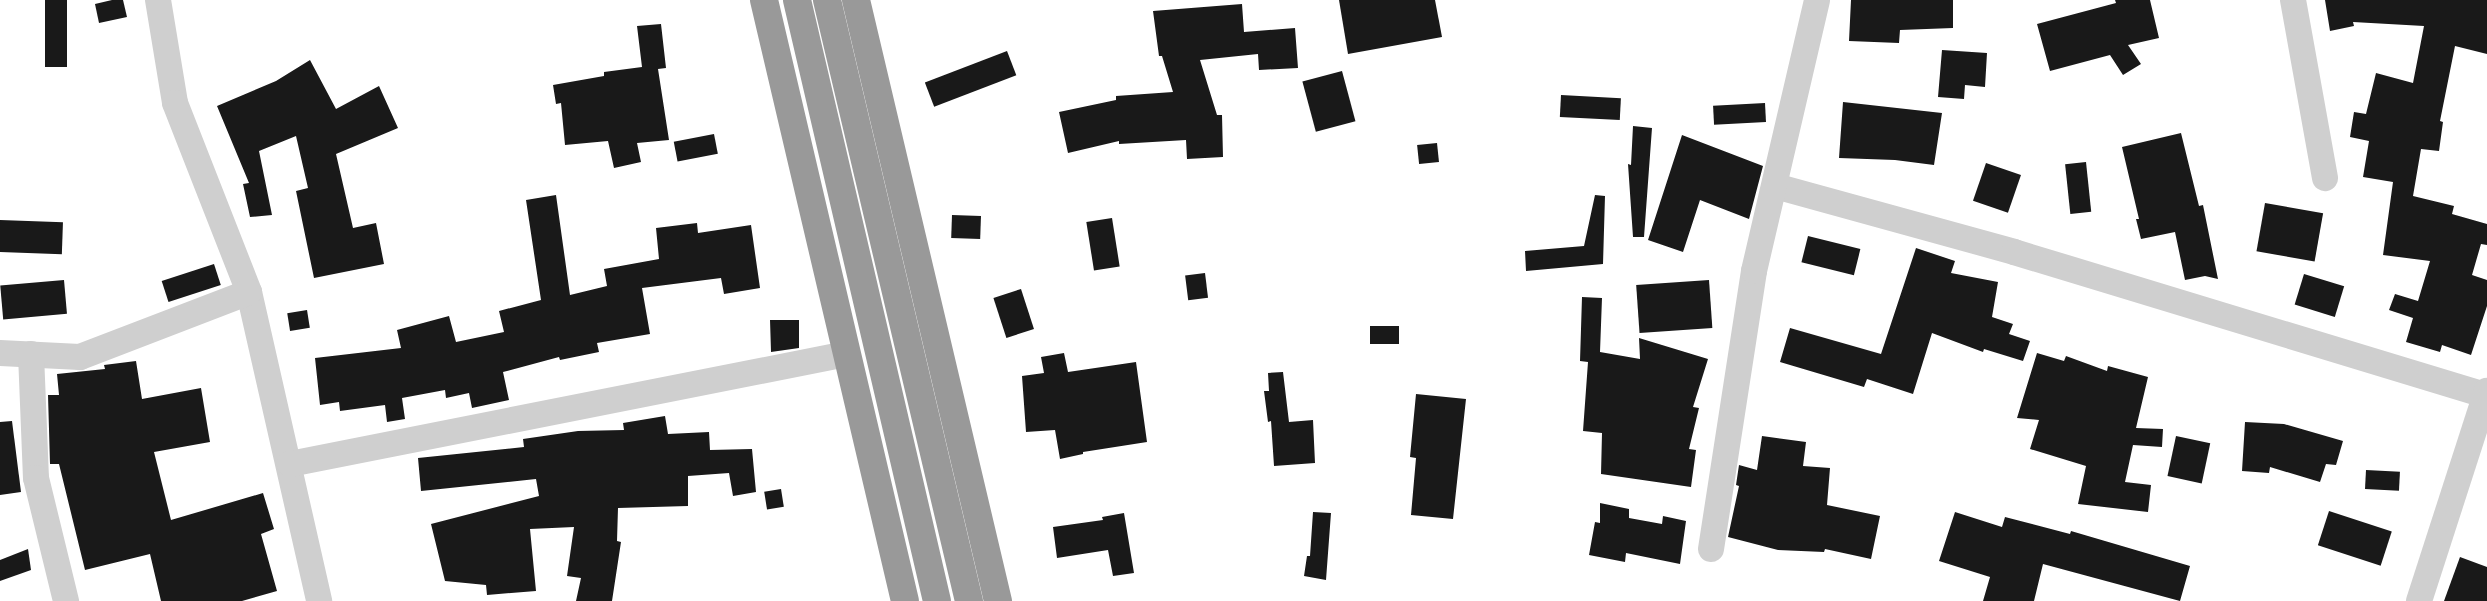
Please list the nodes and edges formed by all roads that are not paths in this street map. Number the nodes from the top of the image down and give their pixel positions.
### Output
1 (158, 0) edge
2 (764, 0) edge
3 (797, 0) edge
4 (827, 0) edge
5 (856, 0) edge
6 (1817, 0) edge
7 (2293, 0) edge
8 (2325, 178) dead end
9 (1775, 186) junction
10 (249, 292) junction
11 (0, 354) edge
12 (30, 354) junction
13 (846, 354) junction
14 (2486, 393) edge
15 (2481, 427) edge
16 (290, 464) junction
17 (1710, 549) dead end
18 (66, 601) edge
19 (319, 601) edge
20 (905, 601) edge
21 (936, 601) edge
22 (968, 601) edge
23 (998, 601) edge
24 (2419, 601) edge

1 - 10 street
2 - 13 highway
3 - 21 highway
4 - 22 highway
5 - 23 highway
6 - 9 street
7 - 8 street
9 - 14 street
9 - 17 street
10 - 12 street
10 - 16 street
11 - 12 street
12 - 18 street
13 - 16 street
13 - 20 highway
14 - 15 street
15 - 24 street
16 - 19 street

